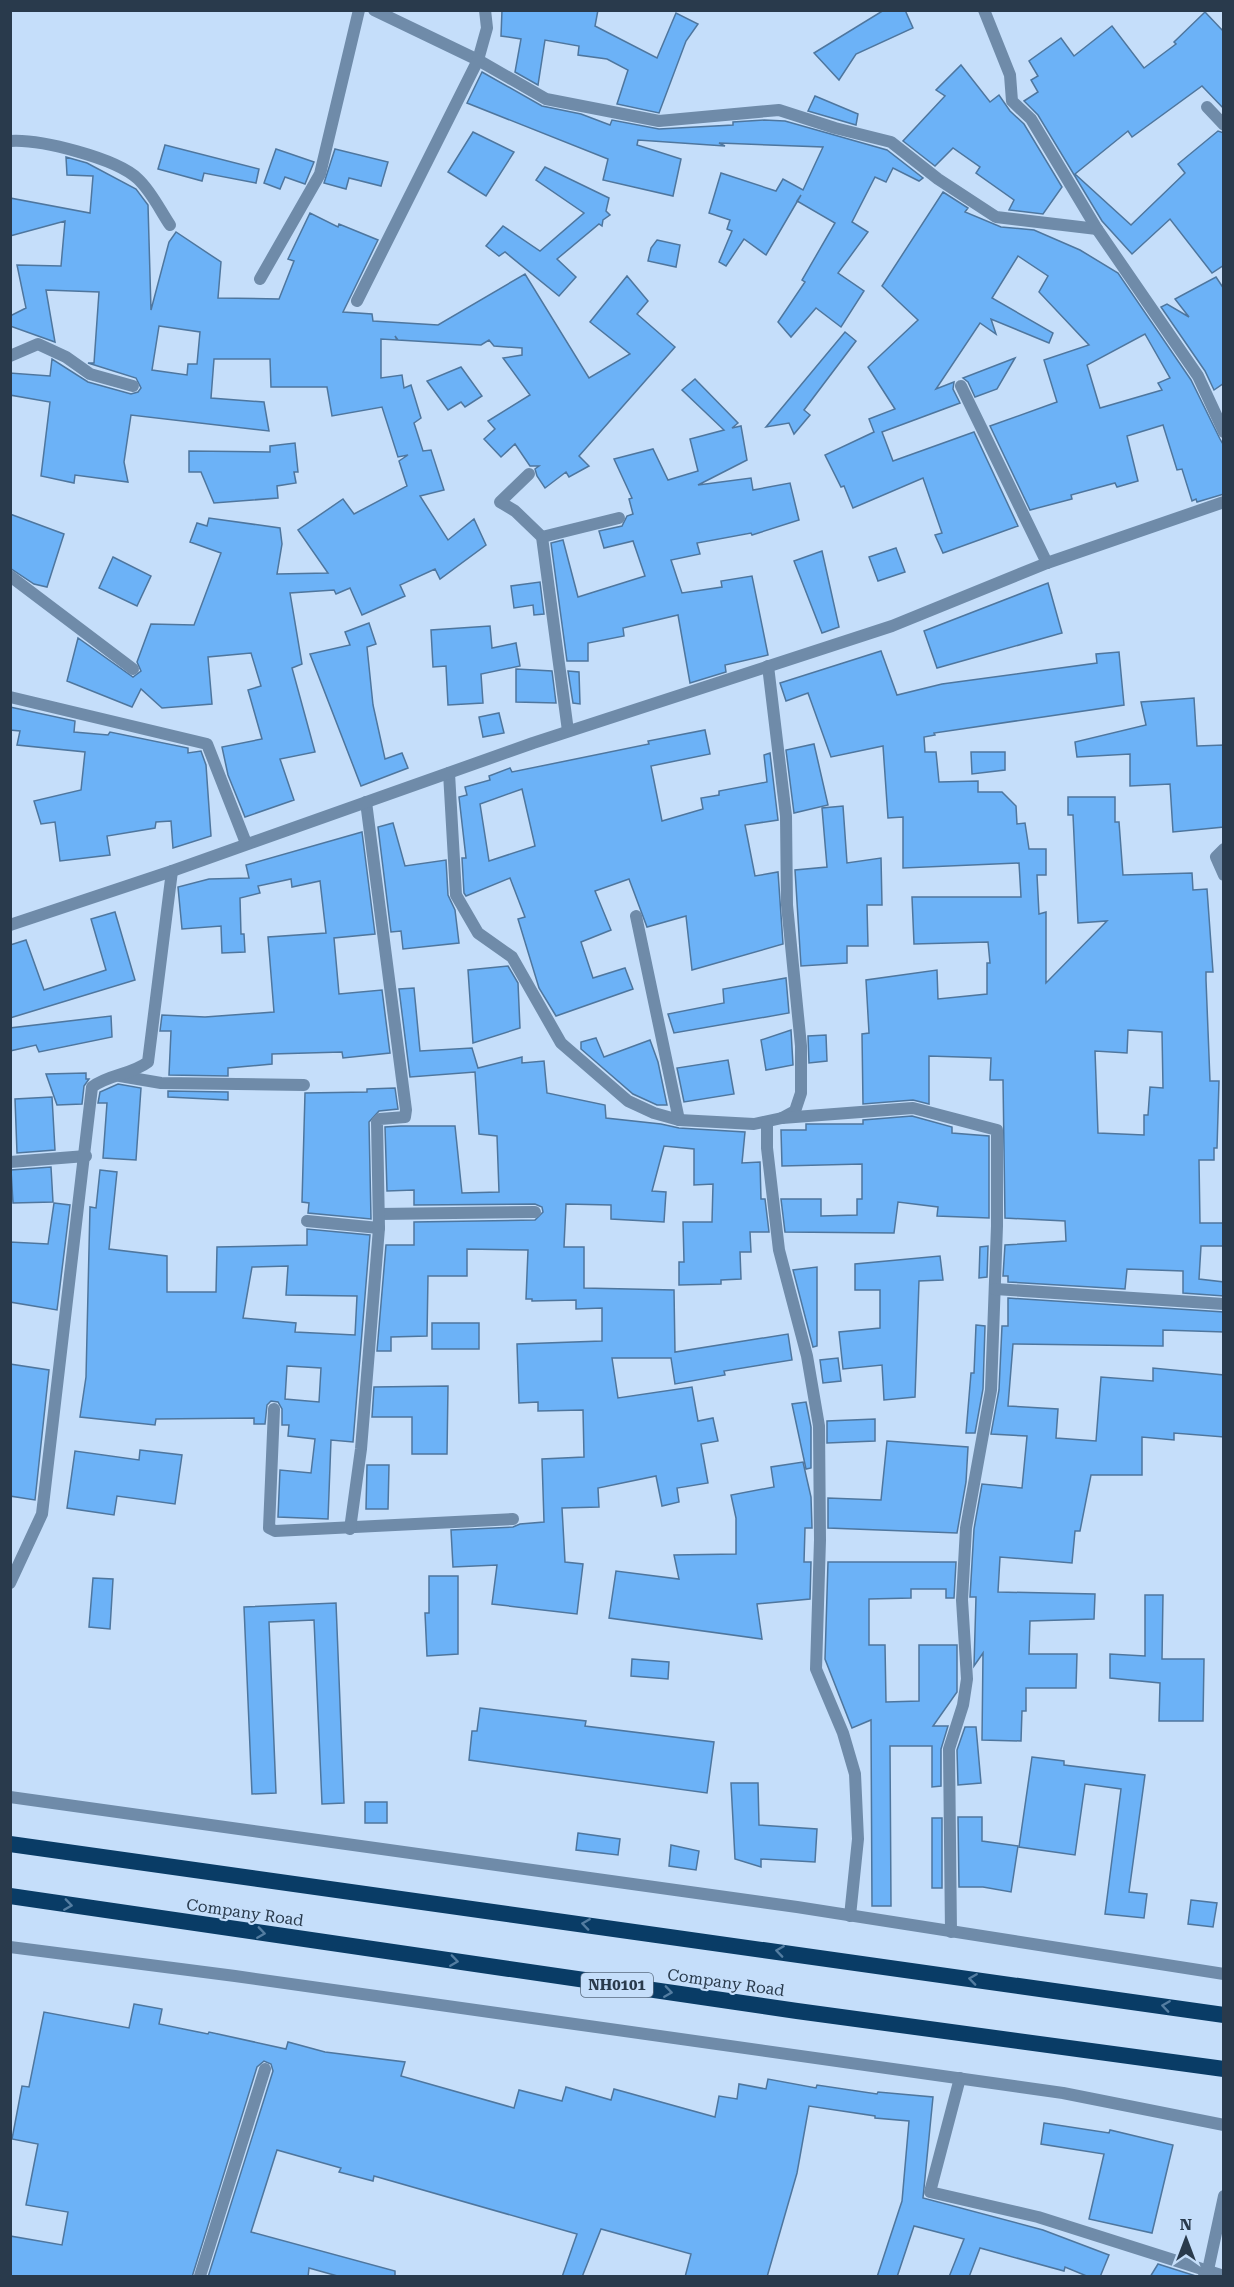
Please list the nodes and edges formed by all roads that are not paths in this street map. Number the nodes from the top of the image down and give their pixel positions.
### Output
1 (359, 10) edge
2 (374, 10) edge
3 (485, 10) edge
4 (984, 10) edge
5 (478, 60) junction
6 (1207, 107) dead end
7 (1224, 125) edge
8 (10, 141) edge
9 (170, 225) dead end
10 (1097, 229) junction
11 (260, 279) dead end
12 (357, 301) dead end
13 (10, 356) edge
14 (133, 386) dead end
15 (961, 386) dead end
16 (1224, 432) edge
17 (529, 474) dead end
18 (1224, 502) edge
19 (619, 518) dead end
20 (542, 537) junction
21 (1047, 563) junction
22 (10, 576) edge
23 (768, 666) junction
24 (133, 669) dead end
25 (10, 697) edge
26 (568, 731) junction
27 (449, 773) junction
28 (366, 802) junction
29 (246, 843) junction
30 (1224, 849) edge
31 (172, 871) junction
32 (1224, 875) edge
33 (636, 916) dead end
34 (10, 925) edge
35 (119, 1076) junction
36 (304, 1085) dead end
37 (782, 1118) junction
38 (679, 1120) junction
39 (767, 1122) junction
40 (86, 1156) junction
41 (10, 1162) edge
42 (535, 1212) dead end
43 (379, 1214) junction
44 (307, 1221) dead end
45 (379, 1228) junction
46 (995, 1289) junction
47 (1224, 1304) edge
48 (274, 1408) dead end
49 (513, 1519) dead end
50 (350, 1529) junction
51 (10, 1583) edge
52 (10, 1797) edge
53 (10, 1844) edge
54 (10, 1896) edge
55 (850, 1916) junction
56 (951, 1932) junction
57 (10, 1947) edge
58 (1224, 1974) edge
59 (1224, 2015) edge
60 (265, 2069) dead end
61 (1224, 2069) edge
62 (960, 2078) junction
63 (1224, 2124) edge
64 (1224, 2196) edge
65 (1206, 2273) edge
66 (1224, 2276) edge
67 (200, 2277) edge

1 - 11 street
2 - 5 street
3 - 5 street
4 - 10 street
5 - 10 street
5 - 12 street
6 - 7 street
8 - 9 street
10 - 16 street
13 - 14 street
15 - 21 street
17 - 20 street
18 - 21 street
19 - 20 street
20 - 26 street
21 - 23 street
22 - 24 street
23 - 26 street
23 - 37 street
25 - 29 street
26 - 27 street
27 - 28 street
27 - 38 street
28 - 29 street
28 - 43 street
29 - 31 street
30 - 32 street
31 - 34 street
31 - 35 street
33 - 38 street
35 - 36 street
35 - 40 street
37 - 39 street
37 - 46 street
38 - 39 street
39 - 55 street
40 - 41 street
40 - 51 street
42 - 43 street
43 - 45 street
44 - 45 street
45 - 50 street
46 - 47 street
46 - 56 street
48 - 50 street
49 - 50 street
52 - 55 street
59 -> 53 highway
54 -> 61 highway, Company Road / NH0101
55 - 56 street
56 - 58 street
57 - 62 street
60 - 67 street
62 - 63 street
62 - 65 street
64 - 65 street
65 - 66 street

